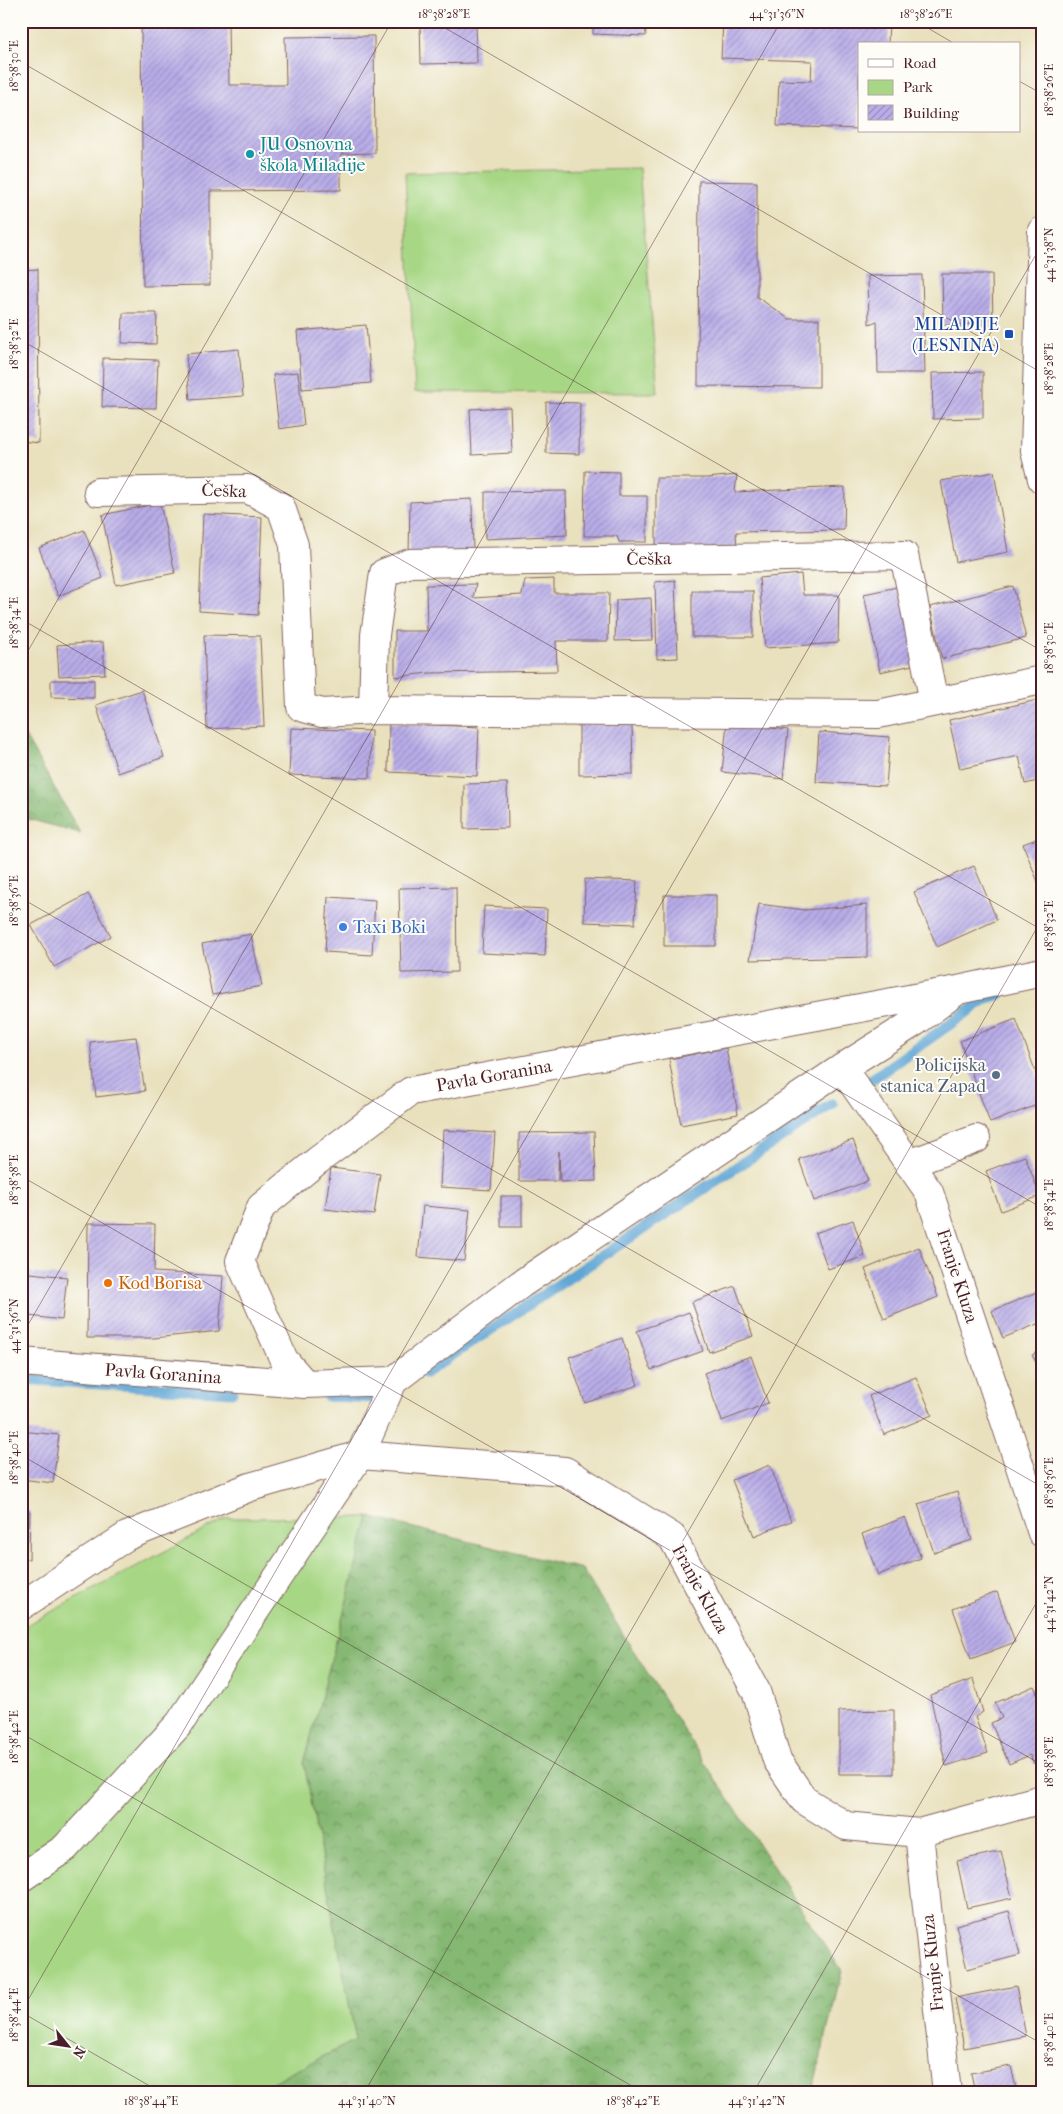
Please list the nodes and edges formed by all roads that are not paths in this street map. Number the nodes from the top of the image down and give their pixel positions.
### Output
1 (1042, 231) edge
2 (1042, 479) edge
3 (98, 492) dead end
4 (1042, 680) edge
5 (934, 702) junction
6 (373, 710) junction
7 (1042, 972) edge
8 (958, 990) junction
9 (842, 1068) junction
10 (976, 1139) dead end
11 (909, 1164) junction
12 (21, 1362) edge
13 (393, 1381) junction
14 (305, 1384) junction
15 (360, 1455) junction
16 (1042, 1533) edge
17 (21, 1606) edge
18 (1042, 1799) edge
19 (919, 1832) junction
20 (21, 1878) edge
21 (947, 2093) edge

1 - 2 street
3 - 6 street, Češka
4 - 5 street, Češka
5 - 6 street, Češka
5 - 6 street, Češka
7 - 8 street, Pavla Goranina
8 - 9 street, Pavla Goranina
8 - 14 street, Pavla Goranina
9 - 11 street, Franje Kluza
9 - 13 street, Pavla Goranina
10 - 11 street
11 - 16 street, Franje Kluza
12 - 14 street, Pavla Goranina
13 - 14 street, Pavla Goranina
13 - 15 street
15 - 17 street
15 - 19 street, Franje Kluza
15 - 20 street
18 - 19 street, Franje Kluza
19 - 21 street, Franje Kluza

